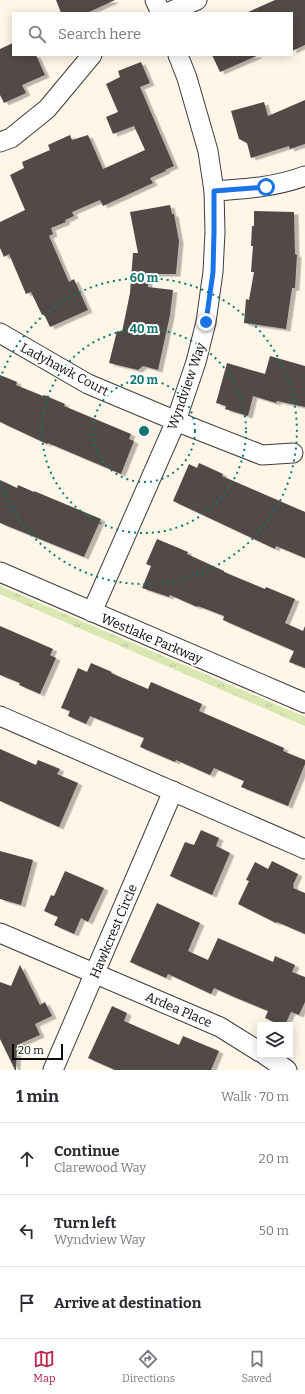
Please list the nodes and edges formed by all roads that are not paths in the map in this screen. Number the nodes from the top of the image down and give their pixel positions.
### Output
1 (155, 0) edge
2 (197, 0) edge
3 (161, 12) edge
4 (169, 12) edge
5 (91, 56) edge
6 (178, 56) edge
7 (0, 142) edge
8 (305, 176) edge
9 (214, 191) junction
10 (0, 333) edge
11 (176, 421) junction
12 (293, 453) dead end
13 (0, 572) edge
14 (92, 612) junction
15 (305, 703) edge
16 (0, 716) edge
17 (173, 791) junction
18 (305, 849) edge
19 (0, 933) edge
20 (94, 973) junction
21 (257, 1050) edge
22 (269, 1058) edge
23 (53, 1070) edge
24 (287, 1070) edge

1 - 3 street
2 - 4 street
5 - 7 street
6 - 9 street, Wyndview Way
8 - 9 street
9 - 11 street, Wyndview Way
10 - 11 street, Ladyhawk Court
11 - 12 street, Ladyhawk Court
11 - 14 street, Wyndview Way
13 - 14 street, Westlake Parkway
14 - 15 street, Westlake Parkway
16 - 17 street
17 - 18 street
17 - 20 street, Hawkcrest Circle
19 - 20 street, Ardea Place
20 - 21 street, Ardea Place
20 - 23 street, Hawkcrest Circle
22 - 24 street

